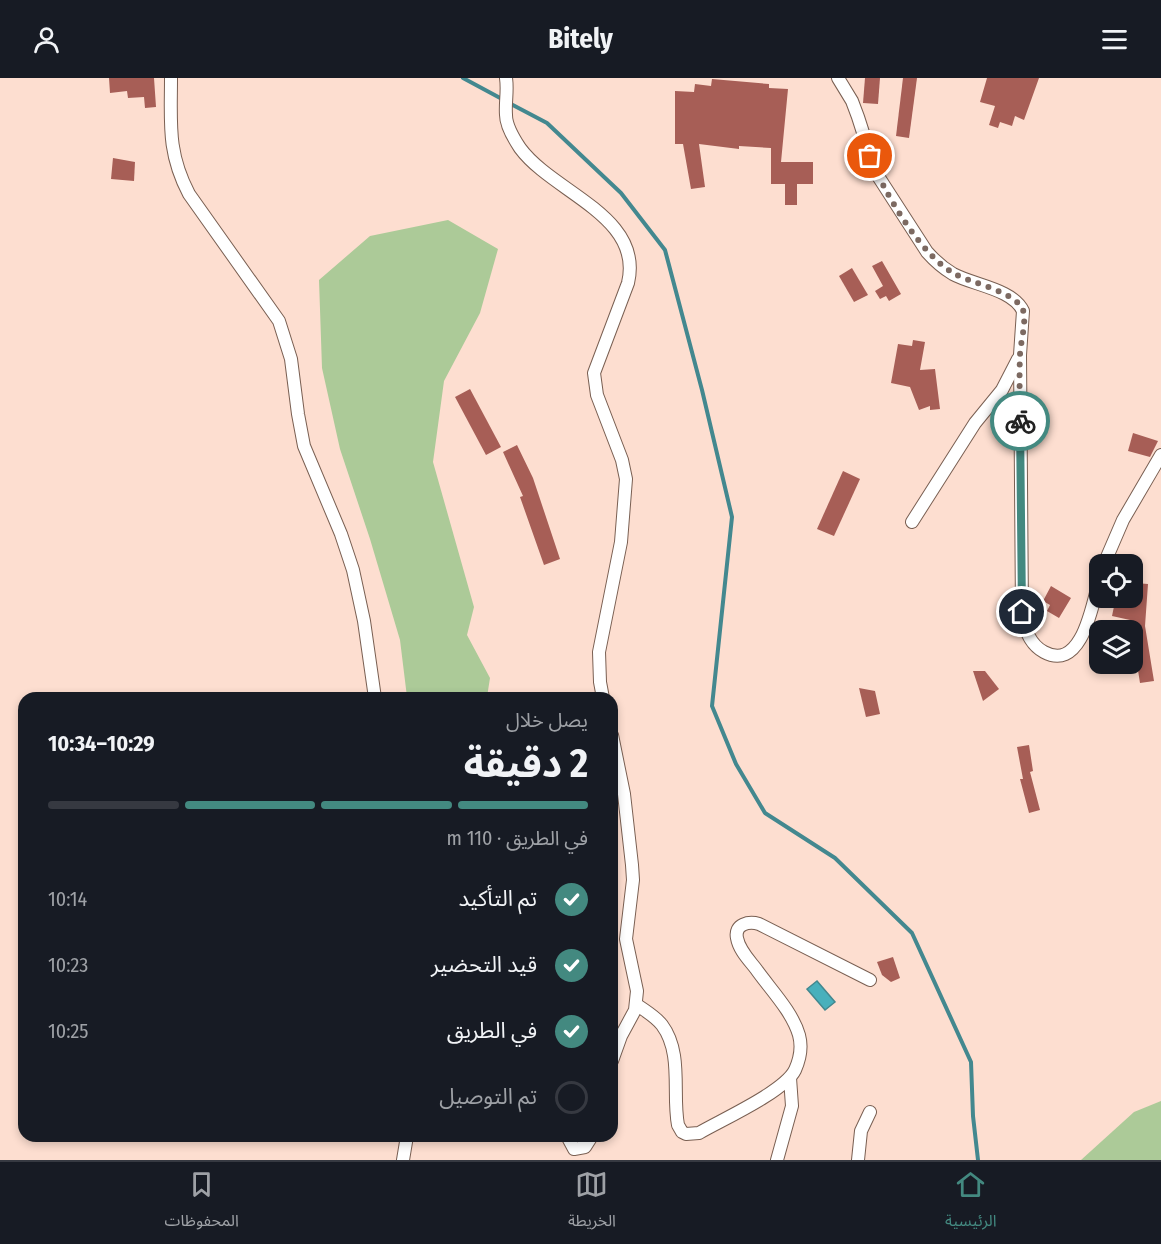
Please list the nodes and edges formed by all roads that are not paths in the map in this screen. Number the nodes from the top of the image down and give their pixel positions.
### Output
1 (171, 78) edge
2 (506, 78) edge
3 (838, 78) edge
4 (1020, 356) junction
5 (1161, 455) edge
6 (912, 522) dead end
7 (1108, 554) edge
8 (1091, 608) edge
9 (374, 692) edge
10 (602, 692) edge
11 (618, 764) edge
12 (870, 980) dead end
13 (636, 1004) junction
14 (618, 1044) edge
15 (790, 1078) junction
16 (870, 1112) dead end
17 (406, 1142) edge
18 (588, 1142) edge
19 (575, 1155) edge
20 (403, 1160) edge
21 (777, 1160) edge
22 (858, 1160) edge

1 - 9 street
2 - 10 street
3 - 4 street
4 - 6 street
4 - 8 street
5 - 7 street
11 - 13 street
12 - 15 street
13 - 14 street
13 - 15 street
15 - 21 street
16 - 22 street
17 - 20 street
18 - 19 street

